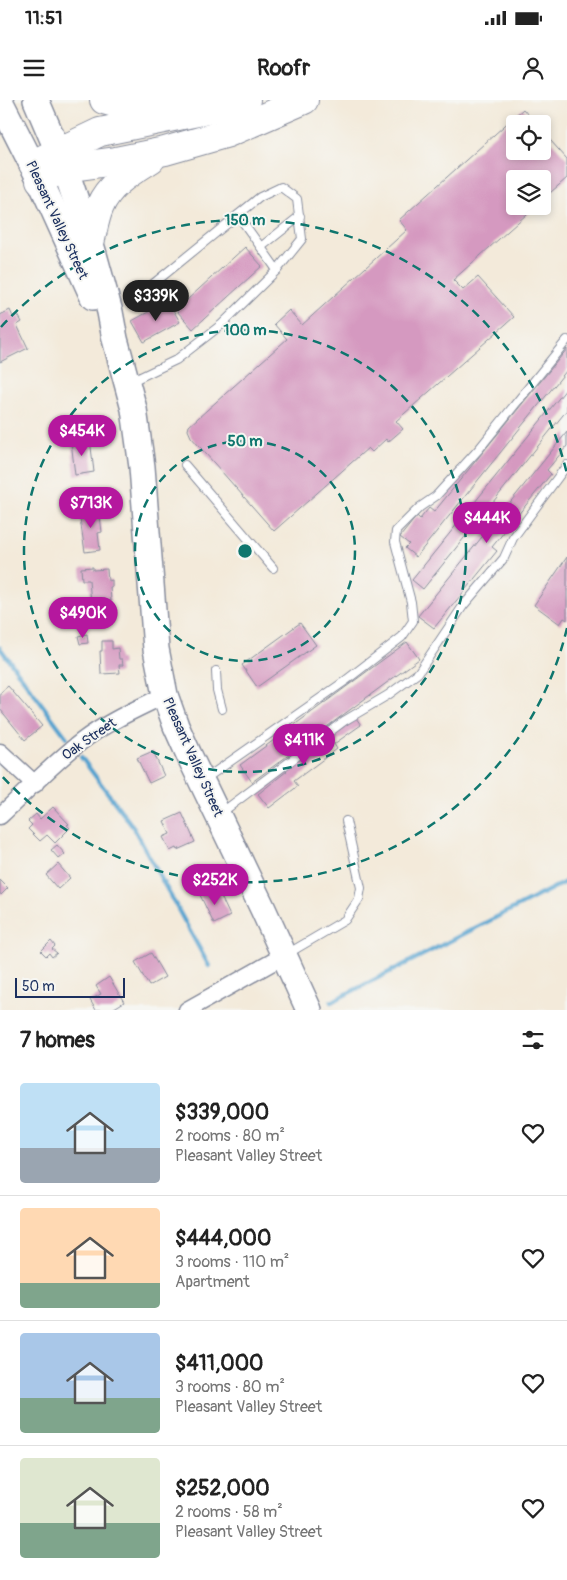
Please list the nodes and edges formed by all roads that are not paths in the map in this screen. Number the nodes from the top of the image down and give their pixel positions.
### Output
1 (0, 100) edge
2 (36, 100) edge
3 (104, 100) edge
4 (246, 100) edge
5 (304, 100) edge
6 (213, 109) junction
7 (165, 151) junction
8 (62, 160) junction
9 (36, 172) junction
10 (238, 215) junction
11 (300, 216) junction
12 (90, 243) junction
13 (261, 247) junction
14 (277, 270) junction
15 (153, 284) dead end
16 (115, 339) junction
17 (567, 340) edge
18 (127, 384) junction
19 (185, 465) dead end
20 (567, 465) edge
21 (272, 568) dead end
22 (216, 671) dead end
23 (165, 695) junction
24 (222, 709) dead end
25 (0, 752) edge
26 (201, 782) junction
27 (35, 784) junction
28 (0, 816) edge
29 (218, 816) junction
30 (346, 821) dead end
31 (285, 955) junction
32 (186, 1010) edge
33 (309, 1010) edge

1 - 9 main road, Pleasant Valley Street
2 - 8 main road, Pleasant Valley Street
3 - 6 highway
4 - 6 highway
5 - 7 highway
6 - 8 highway
7 - 8 highway
7 - 12 highway
8 - 9 highway
8 - 12 main road, Pleasant Valley Street
9 - 16 main road, Pleasant Valley Street
10 - 11 lane
10 - 13 lane
10 - 15 lane
11 - 13 lane
11 - 14 lane
12 - 16 main road, Pleasant Valley Street
13 - 14 lane
14 - 18 lane
16 - 18 main road, Pleasant Valley Street
17 - 26 lane
18 - 23 main road, Pleasant Valley Street
19 - 21 lane
20 - 29 lane
22 - 24 lane
23 - 26 main road, Pleasant Valley Street
23 - 27 street, Oak Street
25 - 27 street
26 - 29 main road, Pleasant Valley Street
27 - 28 street, Oak Street
29 - 31 main road, Pleasant Valley Street
30 - 31 lane
31 - 32 street
31 - 33 main road, Pleasant Valley Street

